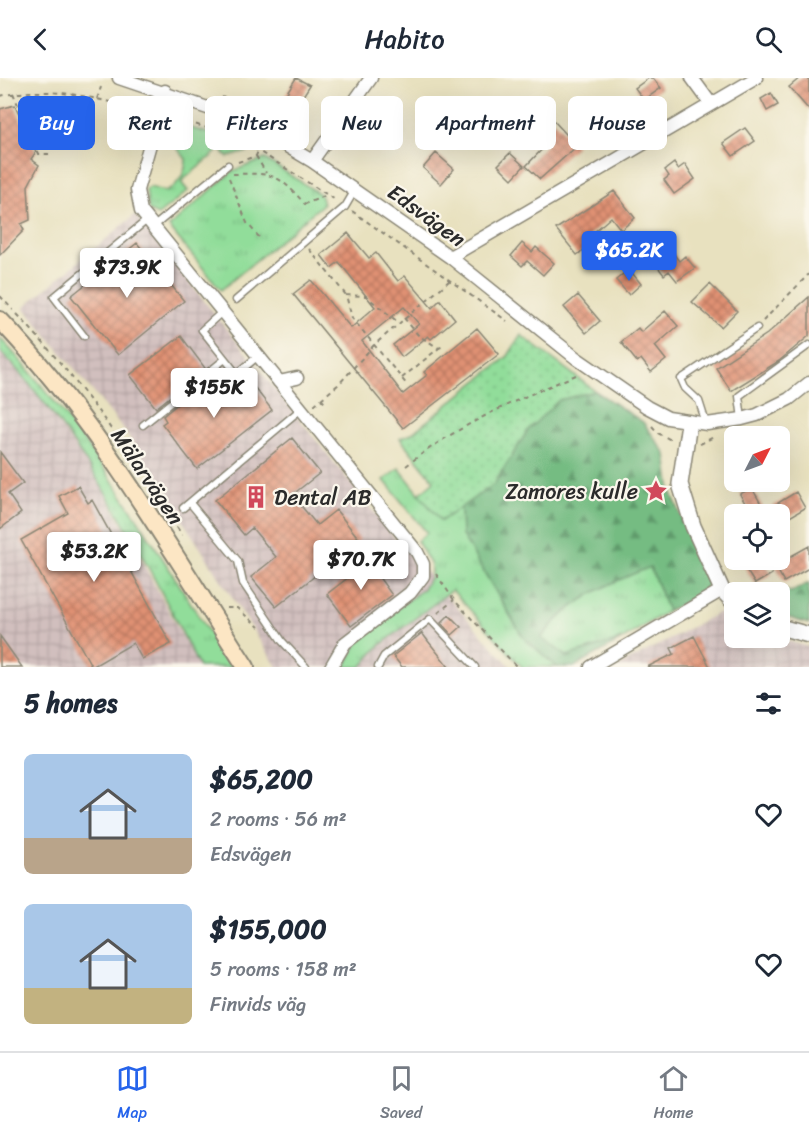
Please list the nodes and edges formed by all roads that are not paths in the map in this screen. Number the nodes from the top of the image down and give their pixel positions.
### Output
1 (371, 78) edge
2 (692, 78) edge
3 (126, 79) edge
4 (752, 79) edge
5 (165, 91) junction
6 (711, 104) junction
7 (312, 161) junction
8 (228, 165) road end
9 (355, 190) junction
10 (150, 223) junction
11 (450, 257) junction
12 (236, 300) dead end
13 (222, 312) junction
14 (0, 320) edge
15 (757, 328) road end
16 (84, 336) dead end
17 (809, 345) edge
18 (258, 356) junction
19 (225, 359) junction
20 (297, 378) dead end
21 (279, 381) junction
22 (809, 383) edge
23 (302, 411) junction
24 (742, 419) junction
25 (689, 423) junction
26 (707, 424) junction
27 (143, 425) dead end
28 (190, 503) junction
29 (183, 508) dead end
30 (722, 590) joint
31 (790, 630) edge
32 (809, 635) edge
33 (246, 667) edge
34 (306, 667) edge
35 (331, 667) edge
36 (378, 667) edge
37 (475, 667) edge
38 (591, 667) edge

1 - 7 street
2 - 6 street
3 - 5 street, Edsvägen
4 - 6 street
5 - 7 street, Edsvägen
5 - 10 street
6 - 11 street
7 - 9 street, Edsvägen
8 - 10 lane
9 - 11 street, Edsvägen
9 - 12 lane
10 - 13 street
10 - 16 lane
11 - 25 street, Edsvägen
13 - 18 street
13 - 19 lane
14 - 33 main road, Mälarvägen
15 - 26 lane
17 - 24 lane
18 - 19 lane
18 - 21 street
19 - 27 lane
20 - 21 street
21 - 23 street
22 - 24 street, Edsvägen
23 - 28 lane
23 - 35 street
24 - 26 street, Edsvägen
25 - 26 street, Edsvägen
25 - 30 street
28 - 29 lane
28 - 34 lane
30 - 38 street
31 - 32 street
36 - 37 lane

